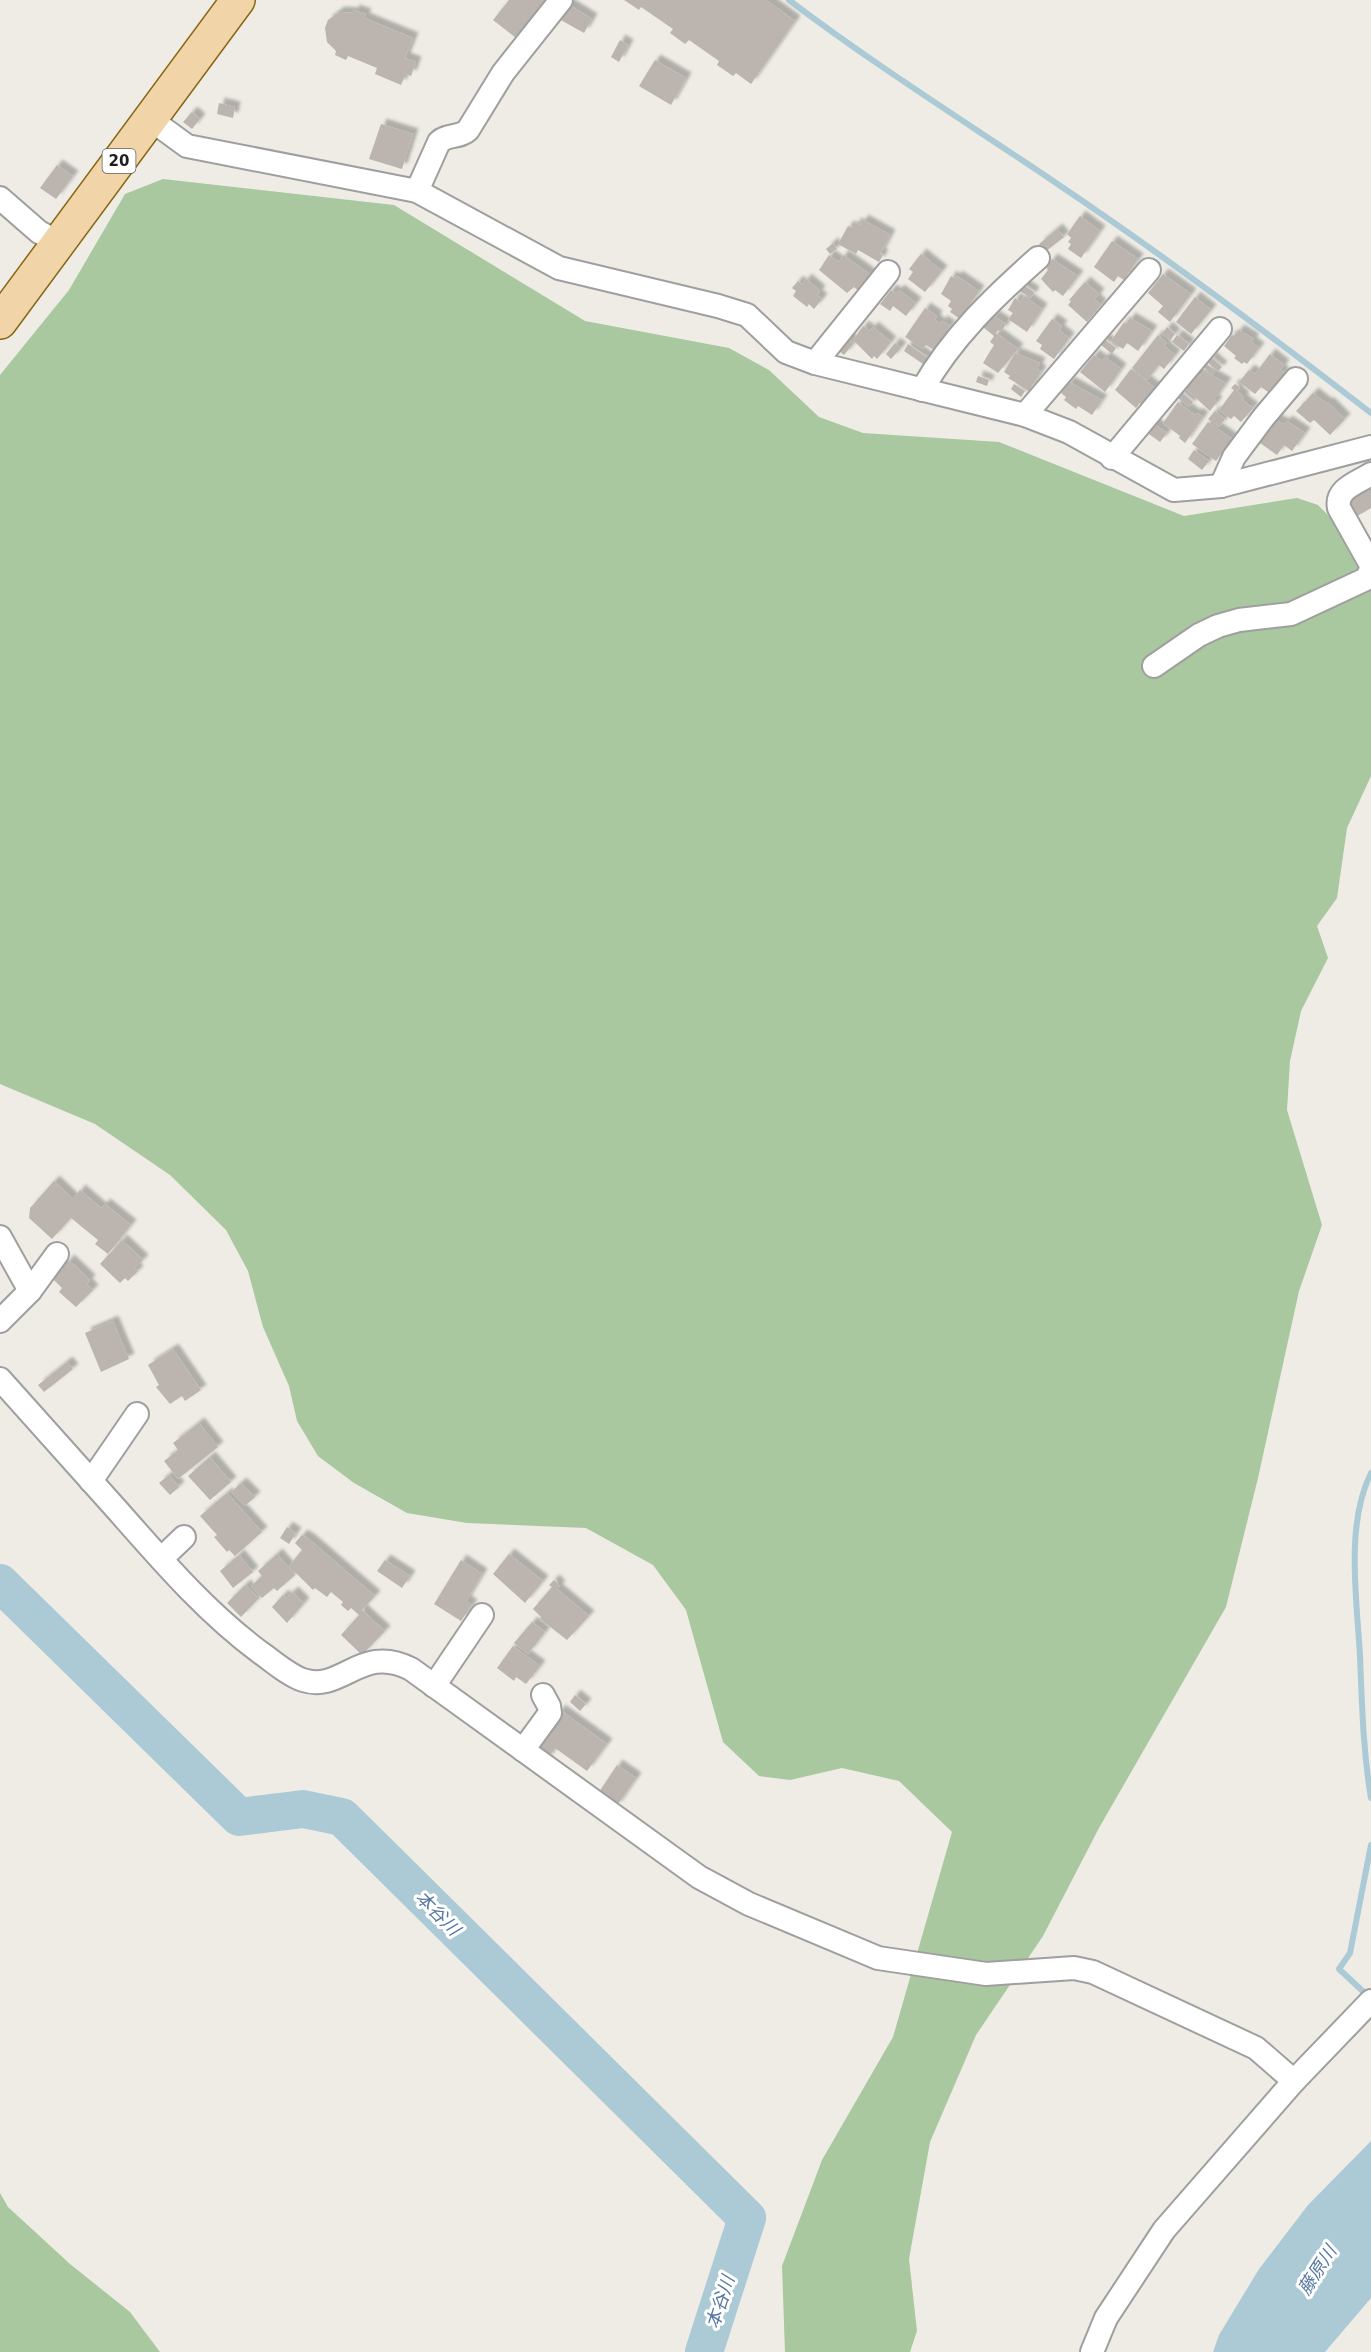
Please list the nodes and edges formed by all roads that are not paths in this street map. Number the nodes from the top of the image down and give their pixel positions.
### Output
1 (238, 0) edge
2 (561, 0) edge
3 (150, 119) junction
4 (417, 191) junction
5 (0, 198) edge
6 (58, 242) junction
7 (1038, 258) dead end
8 (1149, 270) dead end
9 (888, 272) dead end
10 (0, 322) edge
11 (1220, 329) dead end
12 (815, 363) junction
13 (1296, 379) dead end
14 (922, 390) junction
15 (1025, 415) junction
16 (1371, 447) edge
17 (1112, 458) junction
18 (1371, 474) edge
19 (1221, 486) junction
20 (1154, 666) dead end
21 (0, 1237) edge
22 (57, 1254) dead end
23 (30, 1291) junction
24 (0, 1321) edge
25 (0, 1379) edge
26 (137, 1414) dead end
27 (91, 1481) junction
28 (184, 1537) dead end
29 (161, 1559) junction
30 (482, 1616) dead end
31 (434, 1686) junction
32 (543, 1695) dead end
33 (523, 1750) junction
34 (1371, 2001) edge
35 (1294, 2081) junction
36 (1092, 2352) edge

1 - 3 main road, 20
2 - 4 street
3 - 4 street
3 - 6 main road, 20
4 - 12 street
5 - 6 street
6 - 10 main road, 20
7 - 14 street
8 - 15 street
9 - 12 street
11 - 17 street
12 - 14 street
13 - 19 street
14 - 15 street
15 - 17 street
16 - 19 street
17 - 19 street
18 - 20 street
21 - 23 street
22 - 23 street
23 - 24 street
25 - 27 street
26 - 27 street
27 - 29 street
28 - 29 street
29 - 31 street
30 - 31 street
31 - 33 street
32 - 33 street
33 - 35 street
34 - 35 street
35 - 36 street

